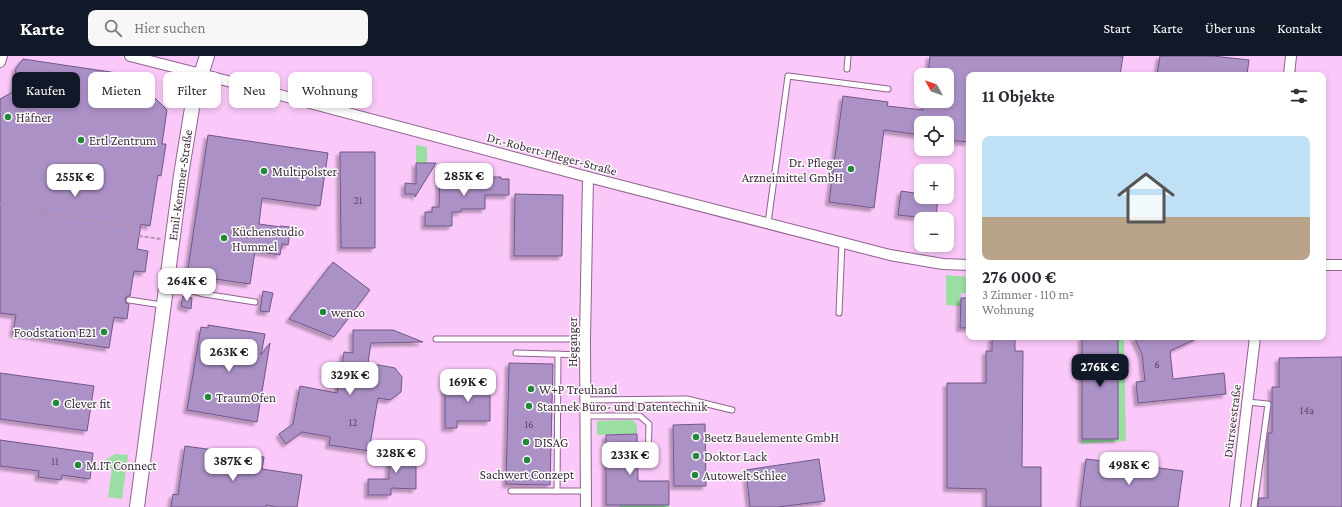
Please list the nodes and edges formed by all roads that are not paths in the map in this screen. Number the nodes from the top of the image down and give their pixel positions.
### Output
1 (2, 56) edge
2 (130, 56) edge
3 (207, 56) edge
4 (848, 56) edge
5 (1291, 56) edge
6 (0, 62) edge
7 (847, 69) dead end
8 (193, 72) edge
9 (202, 72) edge
10 (1288, 72) edge
11 (221, 79) edge
12 (888, 90) dead end
13 (192, 108) edge
14 (588, 177) junction
15 (768, 223) junction
16 (842, 243) junction
17 (966, 265) edge
18 (1326, 265) edge
19 (1342, 265) edge
20 (166, 284) junction
21 (130, 300) dead end
22 (255, 302) dead end
23 (163, 305) junction
24 (839, 313) dead end
25 (436, 339) dead end
26 (585, 339) junction
27 (1255, 340) edge
28 (516, 353) dead end
29 (558, 354) junction
30 (585, 355) junction
31 (585, 400) junction
32 (1247, 402) junction
33 (732, 410) dead end
34 (586, 416) junction
35 (648, 464) dead end
36 (511, 491) dead end
37 (557, 491) junction
38 (586, 491) junction
39 (136, 507) edge
40 (586, 507) edge
41 (1235, 507) edge
42 (1254, 507) edge

1 - 6 street
2 - 8 street, Dr.-Robert-Pfleger-Straße
3 - 9 street, Emil-Kemmer-Straße
4 - 7 lane
5 - 10 street
11 - 14 street, Dr.-Robert-Pfleger-Straße
12 - 15 lane
13 - 20 street, Emil-Kemmer-Straße
14 - 15 street, Dr.-Robert-Pfleger-Straße
14 - 26 street, Heganger
15 - 16 street, Dr.-Robert-Pfleger-Straße
16 - 17 street, Dr.-Robert-Pfleger-Straße
16 - 24 lane
18 - 19 street
20 - 22 lane
20 - 23 street, Emil-Kemmer-Straße
21 - 23 lane
23 - 39 street, Emil-Kemmer-Straße
25 - 26 lane
26 - 30 street, Heganger
27 - 32 street, Dürrseestraße
28 - 29 lane
29 - 30 lane
29 - 37 lane
30 - 31 street, Heganger
31 - 33 lane
31 - 34 street, Heganger
32 - 41 street, Dürrseestraße
32 - 42 lane
34 - 35 lane
34 - 38 street, Heganger
36 - 37 lane
37 - 38 lane
38 - 40 street, Heganger

